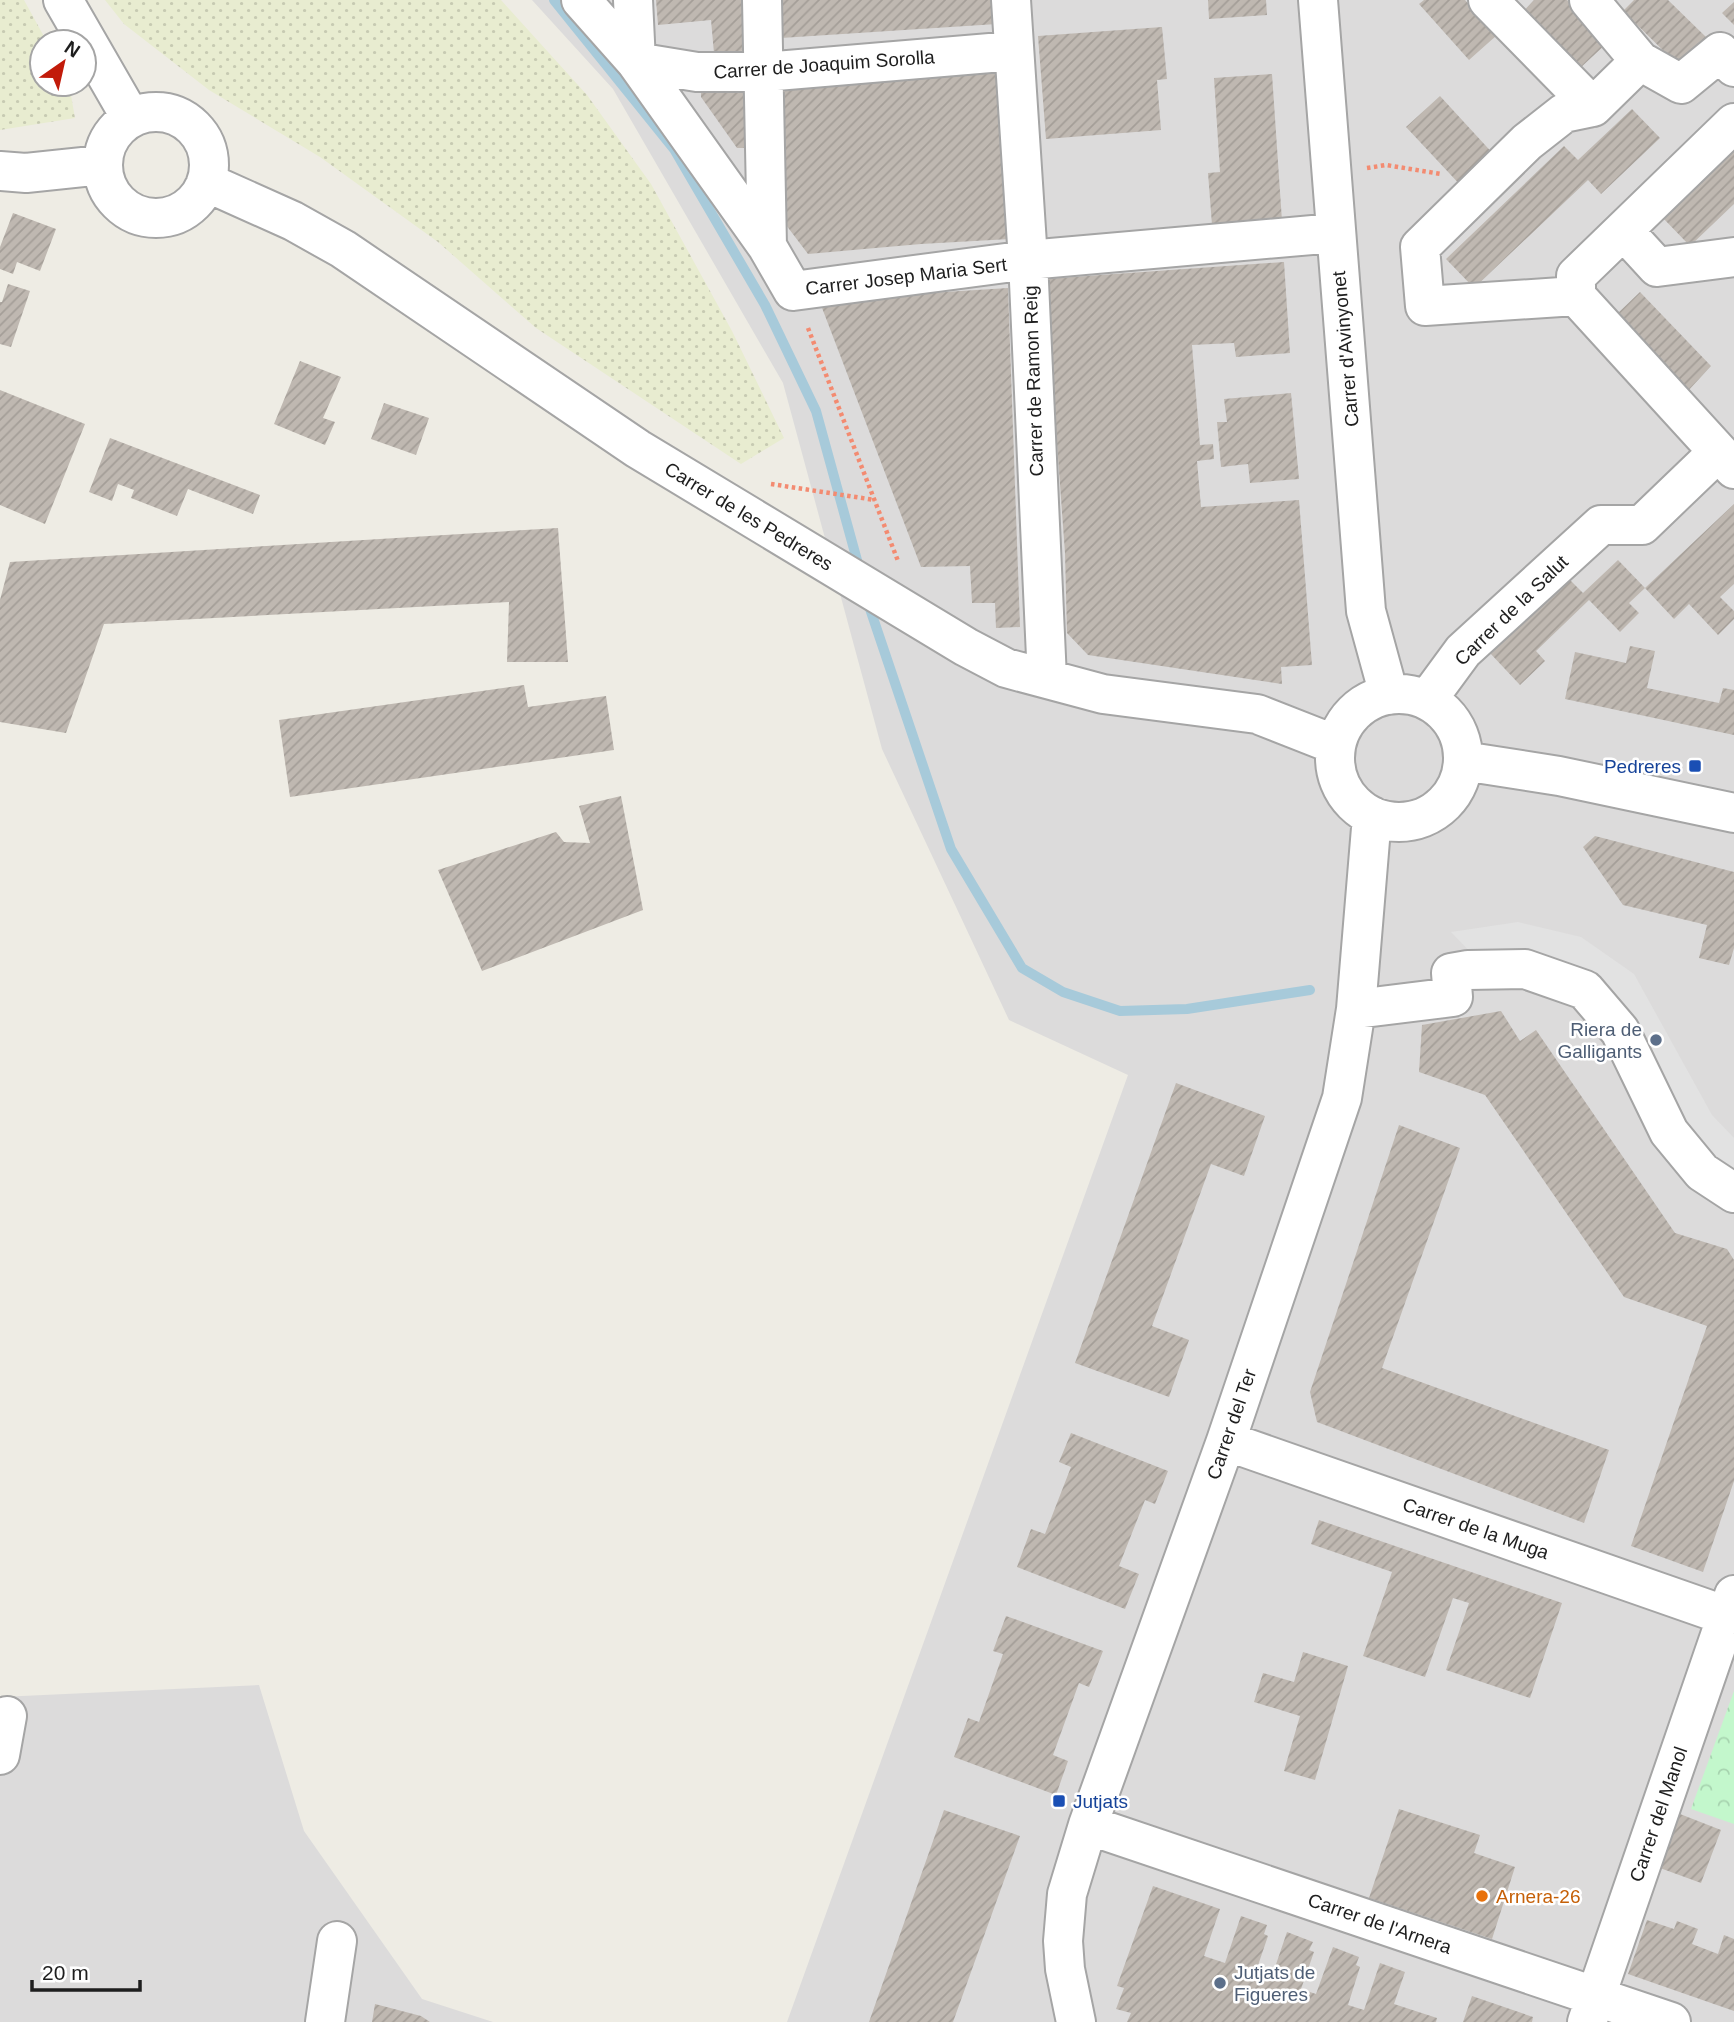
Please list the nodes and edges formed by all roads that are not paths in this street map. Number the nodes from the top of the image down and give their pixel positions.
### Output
1 (63, 0) edge
2 (581, 0) edge
3 (633, 0) edge
4 (762, 0) edge
5 (1011, 0) edge
6 (1318, 0) edge
7 (1488, 0) edge
8 (1589, 0) edge
9 (1014, 51) junction
10 (1640, 61) junction
11 (636, 62) junction
12 (1734, 67) edge
13 (764, 72) junction
14 (1593, 107) junction
15 (131, 118) junction
16 (1734, 123) edge
17 (102, 165) junction
18 (0, 171) edge
19 (206, 182) junction
20 (1624, 231) junction
21 (1335, 233) junction
22 (767, 246) junction
23 (1734, 257) edge
24 (1028, 260) junction
25 (1576, 296) junction
26 (1726, 460) edge
27 (1046, 679) junction
28 (1389, 695) junction
29 (1427, 700) junction
30 (1336, 746) junction
31 (1463, 761) junction
32 (1734, 813) edge
33 (1372, 816) junction
34 (1356, 1009) junction
35 (1734, 1193) edge
36 (1226, 1441) junction
37 (1729, 1620) edge
38 (7, 1716) dead end
39 (0, 1755) edge
40 (1088, 1825) junction
41 (337, 1941) dead end
42 (1591, 2009) edge
43 (325, 2022) edge
44 (1076, 2022) edge
45 (1671, 2022) edge

1 - 15 street
2 - 11 street, Carrer Josep Maria Sert
3 - 11 street
4 - 13 street
5 - 9 street, Carrer de Ramon Reig
6 - 21 street, Carrer d'Avinyonet
7 - 14 street
8 - 10 street
9 - 13 street, Carrer de Joaquim Sorolla
9 - 24 street, Carrer de Ramon Reig
10 - 12 street
10 - 14 street
11 - 13 street, Carrer de Joaquim Sorolla
11 - 22 street, Carrer Josep Maria Sert
13 - 22 street
14 - 25 street
15 - 17 street
15 - 19 street
16 - 20 street
17 - 18 street
17 - 19 street
19 - 27 street, Carrer de les Pedreres
20 - 23 street
20 - 25 street
21 - 24 street, Carrer Josep Maria Sert
21 - 28 street, Carrer d'Avinyonet
22 - 24 street, Carrer Josep Maria Sert
24 - 27 street, Carrer de Ramon Reig
25 - 26 street
26 - 29 street, Carrer de la Salut
27 - 30 street, Carrer de les Pedreres
28 - 29 street
28 - 30 street
29 - 31 street
30 - 33 street
31 - 32 street
31 - 33 street
33 - 34 street, Carrer del Ter
34 - 35 street
34 - 36 street, Carrer del Ter
36 - 37 street, Carrer de la Muga
36 - 40 street, Carrer del Ter
37 - 42 street, Carrer del Manol
38 - 39 street
40 - 42 street, Carrer de l'Arnera
40 - 44 street, Carrer del Ter
41 - 43 street
42 - 45 street, Carrer de l'Arnera

